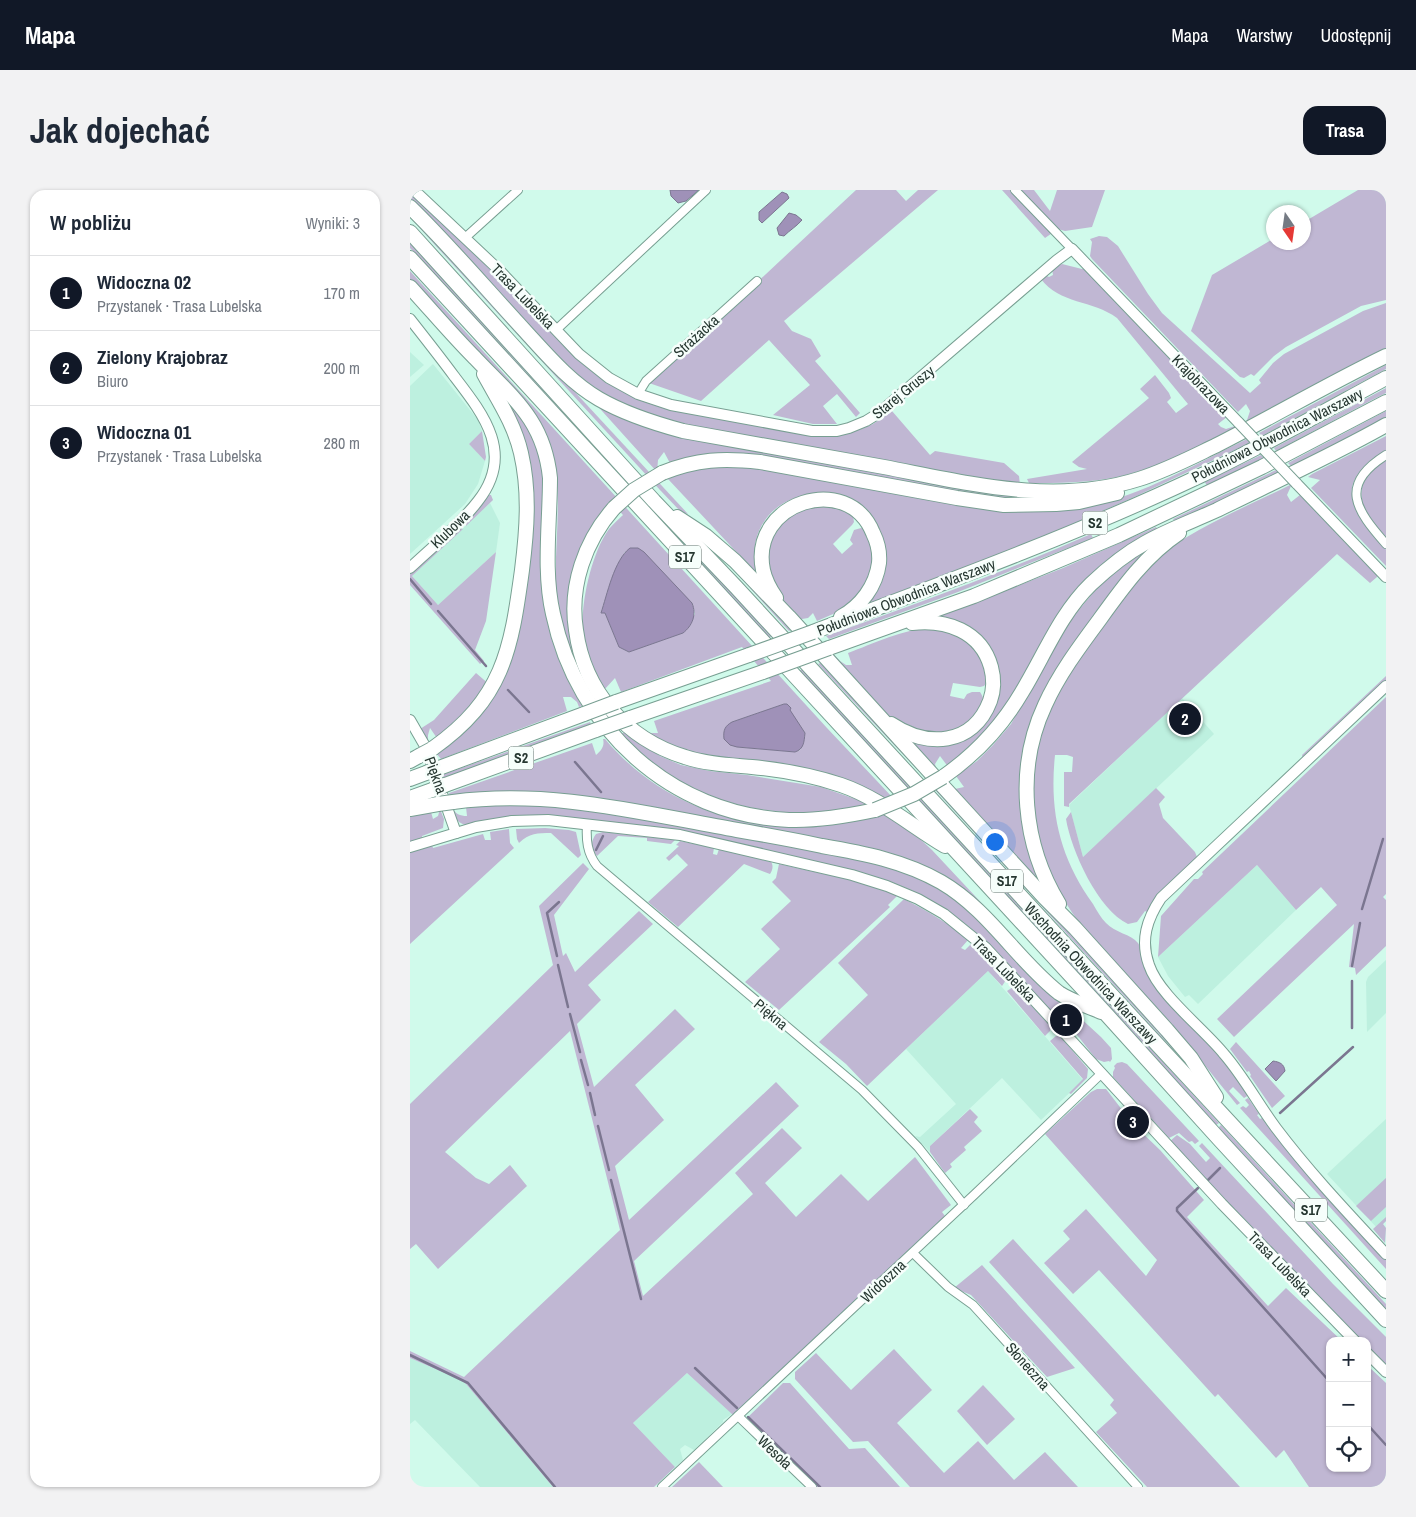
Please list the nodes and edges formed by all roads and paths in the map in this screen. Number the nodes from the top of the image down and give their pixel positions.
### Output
1 (414, 190) edge
2 (518, 190) edge
3 (706, 190) edge
4 (1015, 190) edge
5 (410, 207) edge
6 (410, 232) edge
7 (466, 238) junction
8 (1072, 249) junction
9 (410, 258) edge
10 (757, 281) dead end
11 (410, 287) edge
12 (410, 319) edge
13 (556, 330) junction
14 (1386, 356) edge
15 (474, 358) junction
16 (1386, 378) edge
17 (638, 394) junction
18 (1386, 402) edge
19 (1386, 425) edge
20 (1226, 440) junction
21 (1386, 455) edge
22 (654, 501) junction
23 (1209, 514) junction
24 (1386, 544) edge
25 (410, 568) edge
26 (1386, 577) edge
27 (789, 617) junction
28 (891, 625) junction
29 (813, 632) junction
30 (1386, 686) edge
31 (879, 715) junction
32 (410, 720) edge
33 (420, 755) edge
34 (410, 779) edge
35 (410, 798) edge
36 (410, 809) edge
37 (587, 824) junction
38 (456, 833) junction
39 (410, 847) edge
40 (960, 855) junction
41 (1075, 928) junction
42 (1108, 1015) junction
43 (1102, 1073) junction
44 (1237, 1129) junction
45 (964, 1205) junction
46 (913, 1252) junction
47 (1386, 1254) edge
48 (1386, 1290) edge
49 (1386, 1320) edge
50 (1351, 1337) edge
51 (1371, 1357) edge
52 (1386, 1372) edge
53 (738, 1416) junction
54 (662, 1487) edge
55 (812, 1487) edge
56 (1138, 1487) edge

1 - 7 street, Trasa Lubelska
2 - 7 street
3 - 13 street
4 - 8 street, Krajobrazowa
5 - 20 highway
6 - 22 highway, S17
7 - 13 street, Trasa Lubelska
8 - 17 street, Starej Gruszy
8 - 26 street, Krajobrazowa, bridge
9 - 40 highway, S17
10 - 17 street, Strażacka
11 - 15 highway
12 - 25 street, Klubowa
13 - 17 street, Trasa Lubelska
14 - 20 highway
15 - 23 highway, bridge
15 - 33 highway
16 - 29 highway, Południowa Obwodnica Warszawy / S2
18 - 28 highway, Południowa Obwodnica Warszawy / S2
19 - 23 highway
20 - 40 highway, bridge
21 - 24 street
22 - 27 highway
22 - 44 highway, Wschodnia Obwodnica Warszawy / S17
23 - 41 highway
27 - 29 highway
27 - 31 highway
28 - 31 highway
28 - 35 highway, Południowa Obwodnica Warszawy / S2, bridge
29 - 34 highway, Południowa Obwodnica Warszawy / S2, bridge
30 - 47 street
31 - 41 highway
32 - 38 street, Piękna
36 - 42 highway, bridge
37 - 38 street, Trasa Lubelska
37 - 43 street, Trasa Lubelska
37 - 45 street, Piękna
38 - 39 street, Trasa Lubelska
40 - 42 highway, S17
41 - 44 highway
42 - 49 highway, Wschodnia Obwodnica Warszawy / S17
43 - 45 street, Widoczna
43 - 50 street, Trasa Lubelska
44 - 48 highway, Wschodnia Obwodnica Warszawy / S17
45 - 46 street, Widoczna
46 - 53 street, Widoczna
46 - 56 street, Słoneczna
51 - 52 street
53 - 54 street, Widoczna
53 - 55 street, Wesoła

